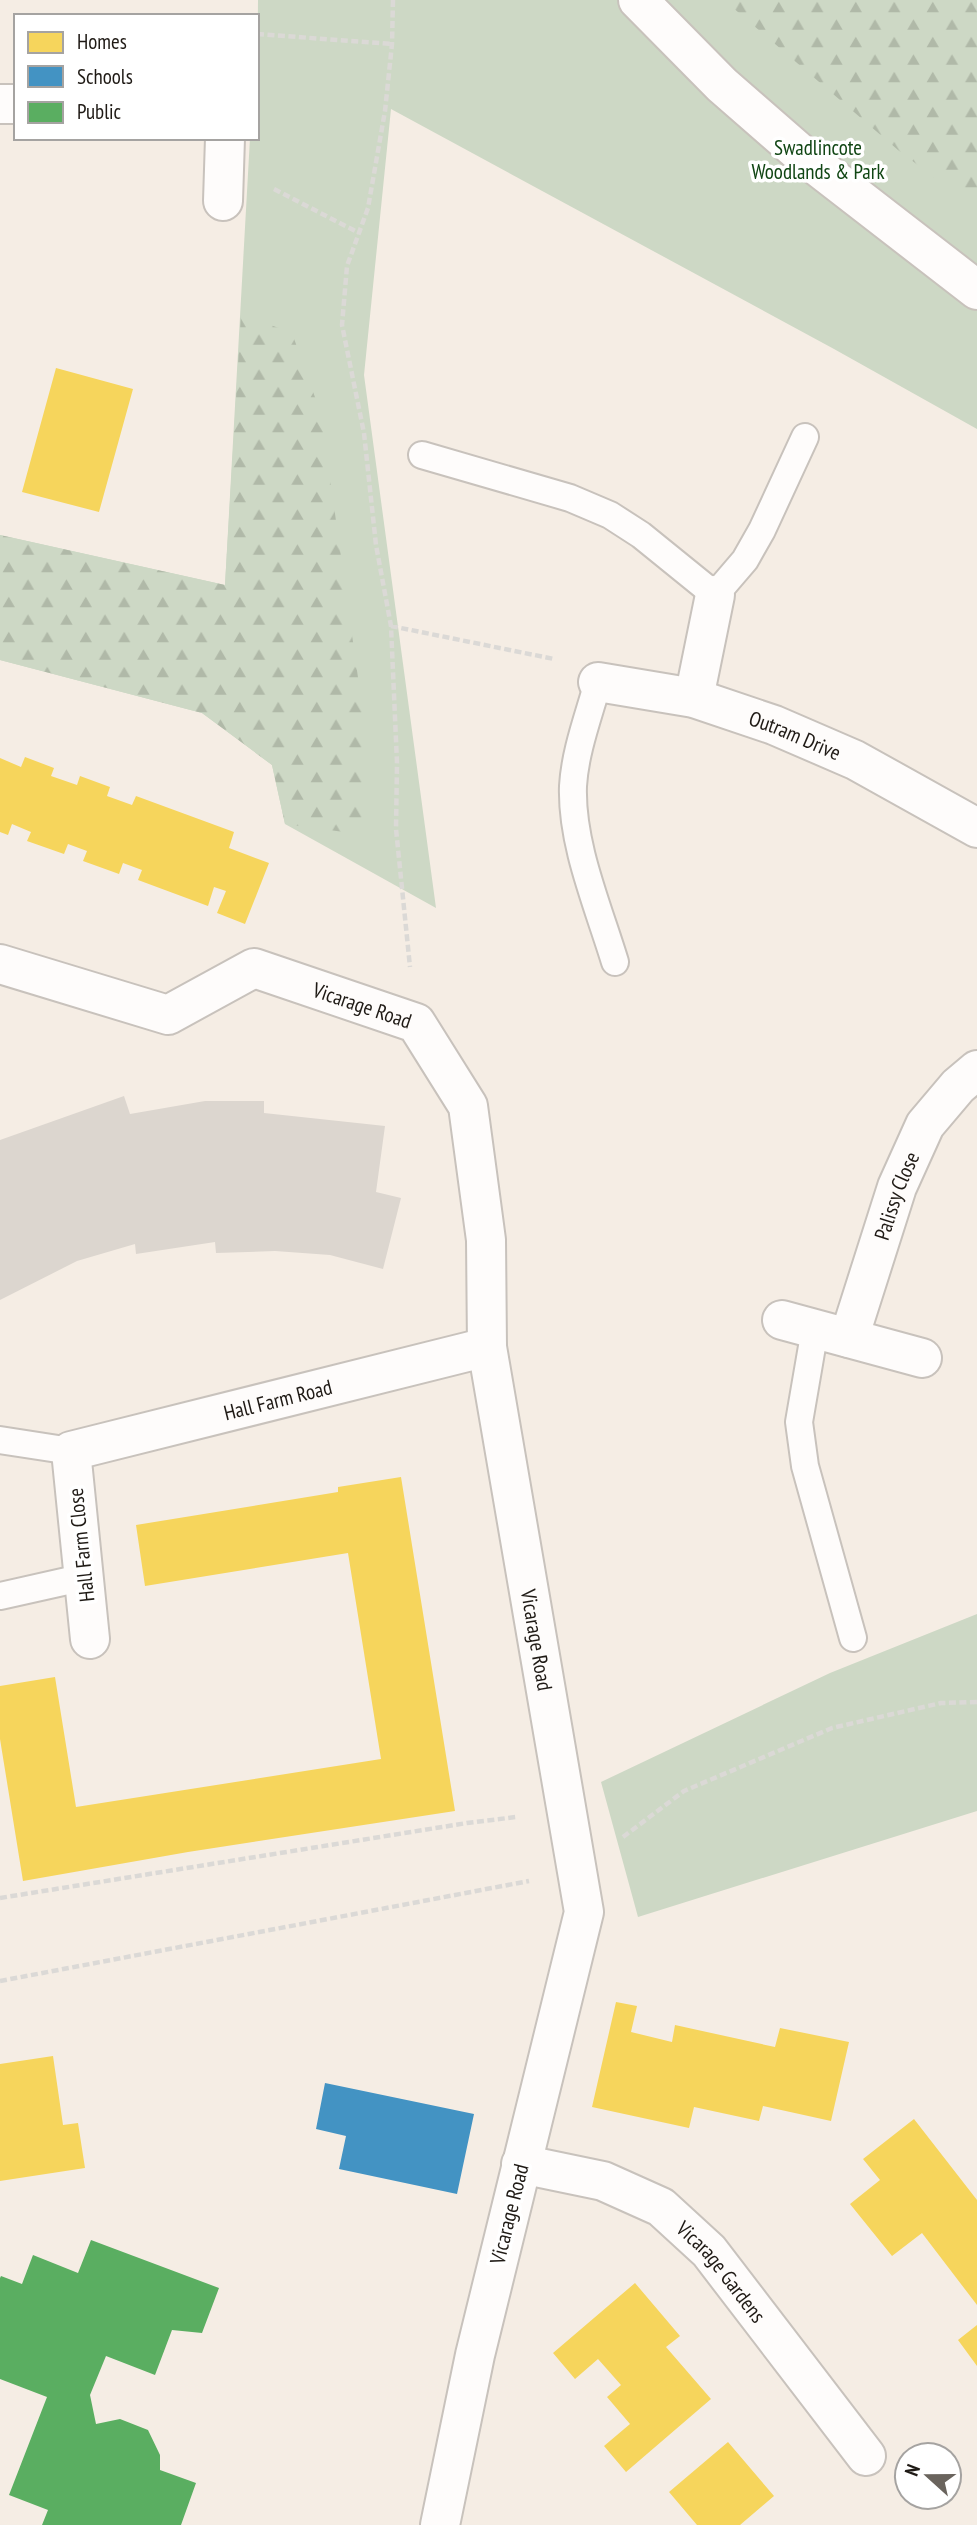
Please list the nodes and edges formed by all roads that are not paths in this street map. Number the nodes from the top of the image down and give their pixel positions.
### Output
1 (638, 0) edge
2 (224, 150) edge
3 (223, 201) dead end
4 (977, 290) edge
5 (805, 437) dead end
6 (422, 455) dead end
7 (715, 594) junction
8 (598, 682) joint
9 (694, 698) junction
10 (977, 828) edge
11 (615, 962) dead end
12 (0, 964) edge
13 (977, 1070) edge
14 (815, 1329) junction
15 (486, 1348) junction
16 (922, 1358) dead end
17 (0, 1440) edge
18 (71, 1451) junction
19 (85, 1577) junction
20 (0, 1596) edge
21 (853, 1638) dead end
22 (90, 1639) dead end
23 (521, 2164) junction
24 (866, 2456) dead end
25 (440, 2525) edge

1 - 4 street
2 - 3 street
5 - 7 lane
6 - 7 lane
7 - 9 street
8 - 9 street, Outram Drive
8 - 11 lane
9 - 10 street, Outram Drive
12 - 15 street, Vicarage Road
13 - 14 street, Palissy Close
14 - 16 street
14 - 21 lane
15 - 18 street, Hall Farm Road
15 - 23 street, Vicarage Road
17 - 18 lane
18 - 19 street, Hall Farm Close
19 - 20 lane
19 - 22 street, Hall Farm Close
23 - 24 street, Vicarage Gardens
23 - 25 street, Vicarage Road

